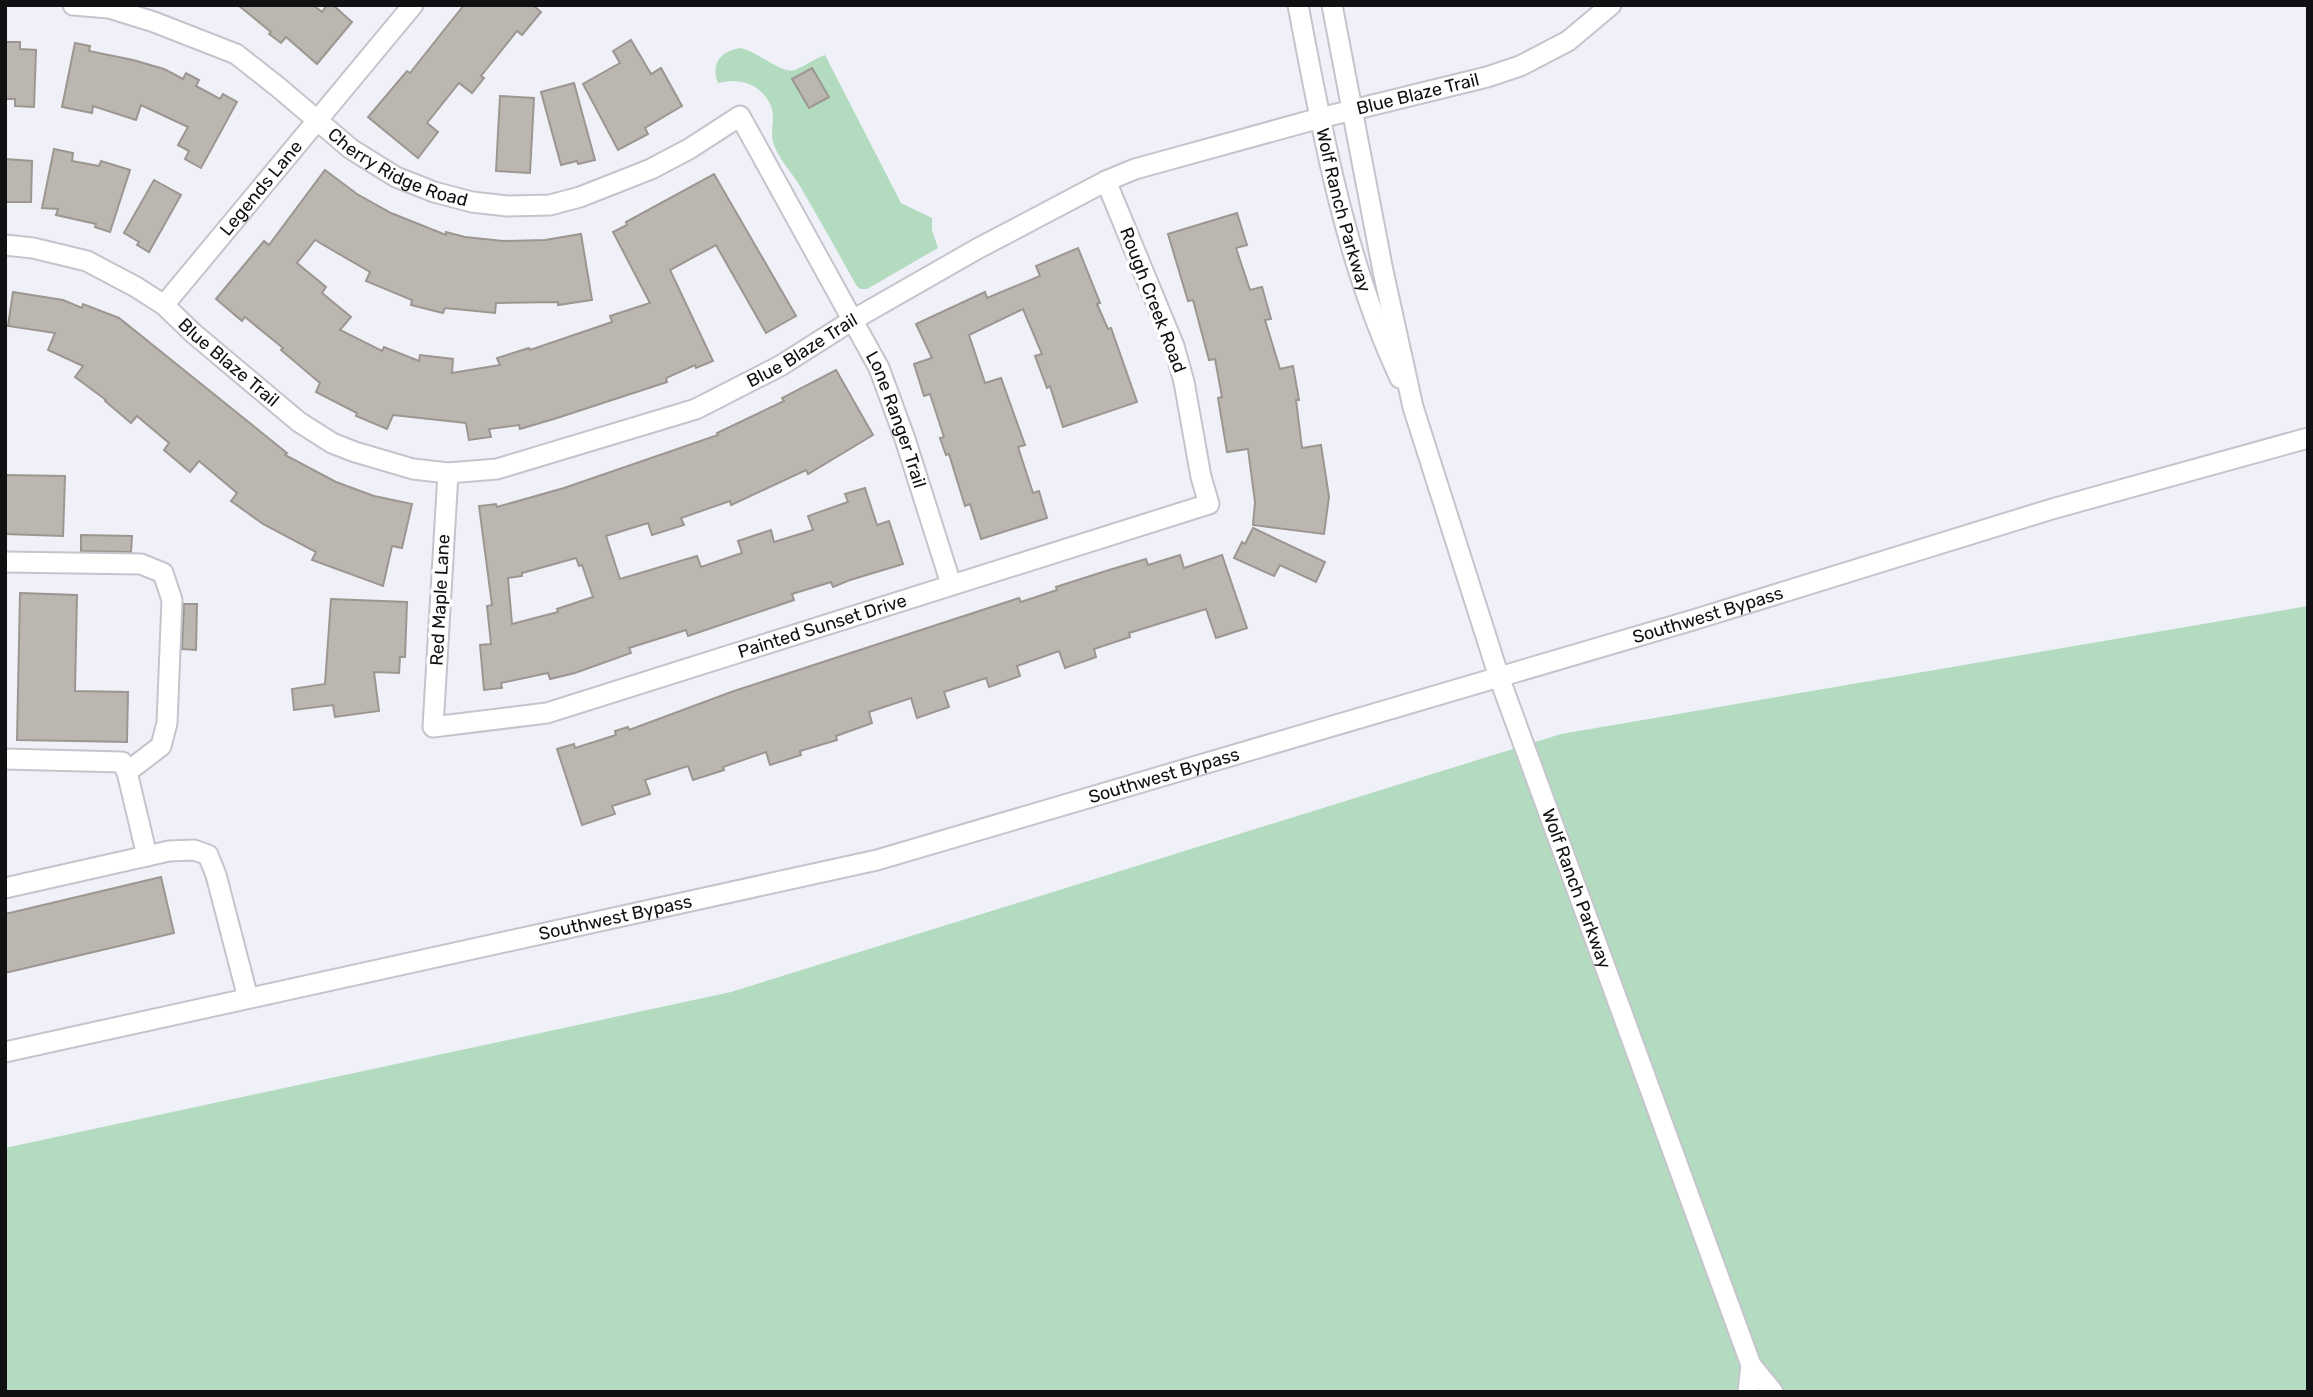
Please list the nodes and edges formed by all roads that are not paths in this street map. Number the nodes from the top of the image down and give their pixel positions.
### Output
1 (73, 5) edge
2 (414, 5) edge
3 (1298, 5) edge
4 (1332, 5) edge
5 (1611, 5) edge
6 (1353, 111) junction
7 (740, 117) joint
8 (1320, 118) junction
9 (317, 119) junction
10 (1106, 181) junction
11 (5, 246) edge
12 (164, 305) junction
13 (851, 321) junction
14 (1413, 407) junction
15 (2308, 438) edge
16 (448, 472) junction
17 (1209, 504) joint
18 (5, 562) edge
19 (951, 584) junction
20 (1499, 677) junction
21 (433, 727) joint
22 (5, 758) edge
23 (127, 772) junction
24 (147, 856) junction
25 (5, 888) edge
26 (248, 998) junction
27 (5, 1052) edge
28 (1751, 1365) junction
29 (1748, 1392) edge
30 (1773, 1392) edge

1 - 9 street, Cherry Ridge Road
2 - 9 street, Legends Lane
3 - 8 street, Wolf Ranch Parkway
4 - 6 street, Wolf Ranch Parkway
5 - 6 street, Blue Blaze Trail
6 - 8 street, Blue Blaze Trail
6 - 14 street, Wolf Ranch Parkway
7 - 9 street, Cherry Ridge Road
7 - 13 street, Lone Ranger Trail
8 - 10 street, Blue Blaze Trail
8 - 14 street, Wolf Ranch Parkway
9 - 12 street, Legends Lane
10 - 13 street, Blue Blaze Trail
10 - 17 street, Rough Creek Road
11 - 12 street, Blue Blaze Trail
12 - 16 street, Blue Blaze Trail
13 - 16 street, Blue Blaze Trail
13 - 19 street, Lone Ranger Trail
14 - 20 street, Wolf Ranch Parkway
15 - 20 street, Southwest Bypass
16 - 21 street, Red Maple Lane
17 - 19 street, Painted Sunset Drive
18 - 23 street
19 - 21 street, Painted Sunset Drive
20 - 26 street, Southwest Bypass
20 - 28 street, Wolf Ranch Parkway
22 - 23 street
23 - 24 street
24 - 25 street
24 - 26 street
26 - 27 street, Southwest Bypass
28 - 29 street, Wolf Ranch Parkway
28 - 30 street, Wolf Ranch Parkway

